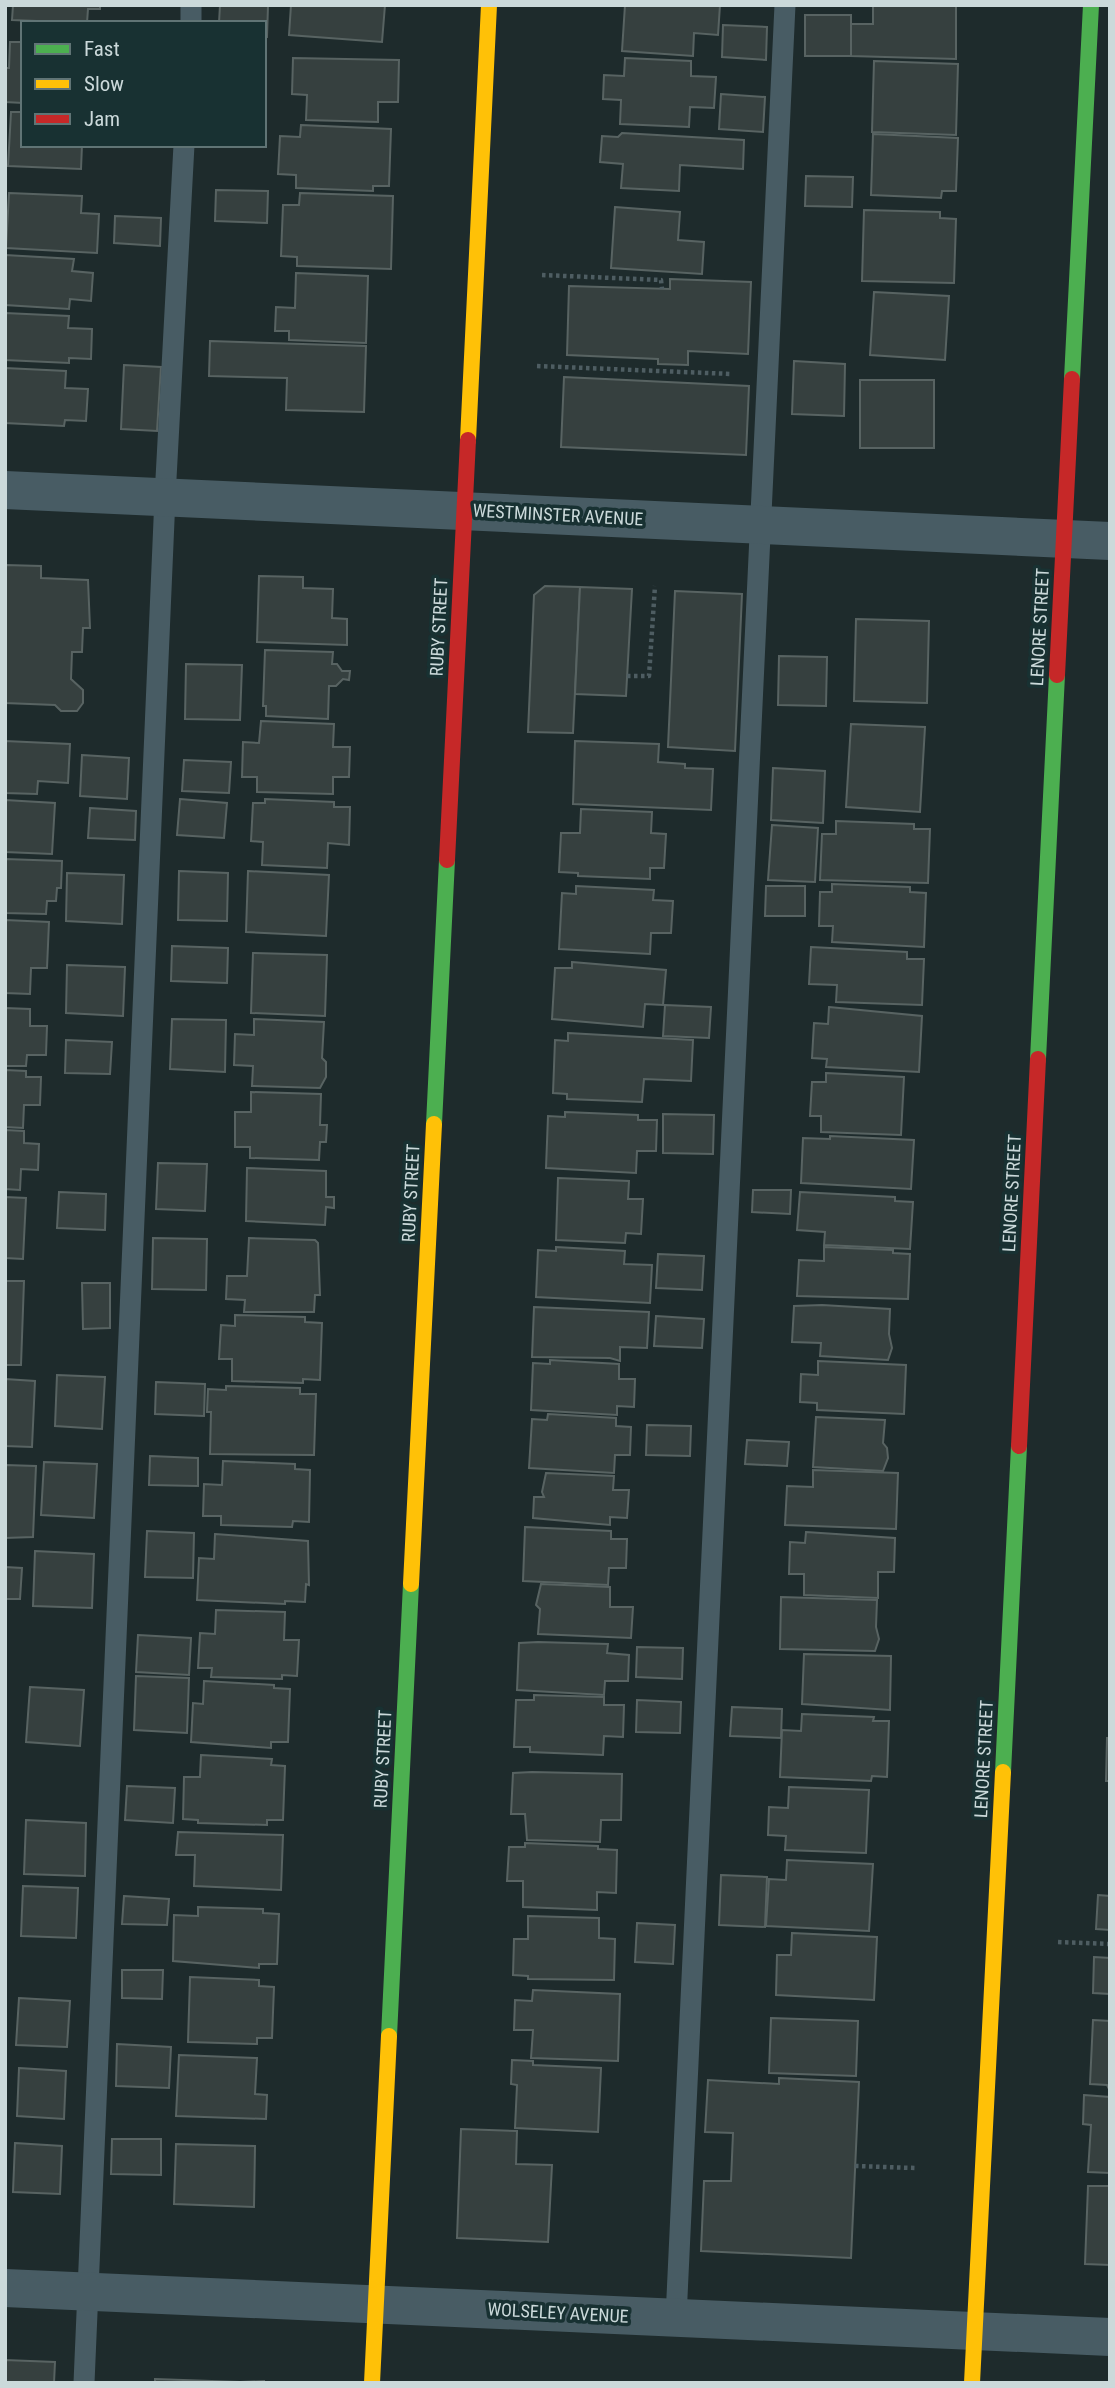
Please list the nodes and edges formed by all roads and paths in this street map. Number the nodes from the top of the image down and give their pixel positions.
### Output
1 (489, 5) edge
2 (785, 5) edge
3 (1091, 5) edge
4 (184, 147) edge
5 (542, 275) dead end
6 (662, 289) dead end
7 (537, 366) dead end
8 (768, 376) junction
9 (5, 490) edge
10 (165, 497) junction
11 (464, 511) junction
12 (761, 524) junction
13 (1064, 538) junction
14 (1110, 541) edge
15 (654, 586) dead end
16 (627, 676) dead end
17 (1058, 1942) dead end
18 (1110, 1944) edge
19 (855, 2166) dead end
20 (915, 2168) dead end
21 (5, 2288) edge
22 (89, 2292) junction
23 (375, 2304) junction
24 (676, 2318) junction
25 (975, 2331) junction
26 (1110, 2337) edge
27 (85, 2383) edge
28 (372, 2383) edge
29 (972, 2383) edge

1 - 11 street, RUBY STREET
2 - 8 lane
3 - 13 street, LENORE STREET
4 - 10 lane
5 - 6 path
7 - 8 path
8 - 12 lane
9 - 10 street, WESTMINSTER AVENUE
10 - 11 street, WESTMINSTER AVENUE
10 - 22 lane
11 - 12 street, WESTMINSTER AVENUE
11 - 23 street, RUBY STREET
12 - 13 street, WESTMINSTER AVENUE
12 - 24 lane
13 - 14 street, WESTMINSTER AVENUE
13 - 25 street, LENORE STREET
15 - 16 path
17 - 18 path
19 - 20 path
21 - 22 street, WOLSELEY AVENUE
22 - 23 street, WOLSELEY AVENUE
22 - 27 lane
23 - 24 street, WOLSELEY AVENUE
23 - 28 street, RUBY STREET
24 - 25 street, WOLSELEY AVENUE
25 - 26 street, WOLSELEY AVENUE
25 - 29 street, LENORE STREET

